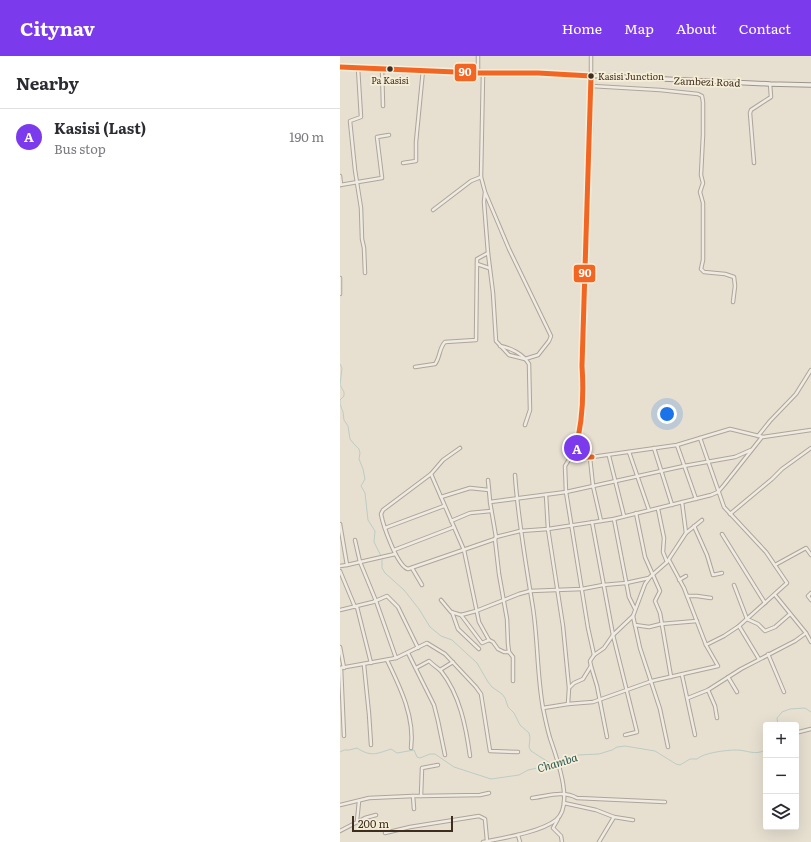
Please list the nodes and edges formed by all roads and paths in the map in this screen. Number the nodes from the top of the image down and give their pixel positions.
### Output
1 (478, 56) edge
2 (592, 56) edge
3 (340, 67) edge
4 (358, 68) junction
5 (382, 68) junction
6 (424, 70) junction
7 (478, 73) junction
8 (484, 73) junction
9 (591, 76) junction
10 (770, 84) junction
11 (811, 85) edge
12 (592, 86) junction
13 (383, 106) dead end
14 (390, 135) dead end
15 (403, 163) dead end
16 (754, 163) dead end
17 (340, 176) edge
18 (481, 177) junction
19 (356, 182) junction
20 (341, 185) edge
21 (484, 192) junction
22 (433, 210) dead end
23 (488, 253) junction
24 (477, 264) junction
25 (489, 268) junction
26 (365, 273) dead end
27 (340, 278) edge
28 (340, 294) edge
29 (733, 302) dead end
30 (500, 346) junction
31 (525, 358) junction
32 (415, 367) dead end
33 (811, 370) edge
34 (525, 425) dead end
35 (811, 430) edge
36 (758, 436) junction
37 (763, 437) junction
38 (700, 438) junction
39 (677, 445) junction
40 (460, 448) dead end
41 (654, 448) junction
42 (811, 448) edge
43 (575, 450) junction
44 (751, 450) junction
45 (629, 452) junction
46 (609, 456) junction
47 (590, 458) junction
48 (708, 461) junction
49 (684, 466) junction
50 (660, 471) junction
51 (431, 474) junction
52 (515, 475) dead end
53 (638, 477) junction
54 (488, 480) dead end
55 (615, 482) junction
56 (593, 486) junction
57 (489, 490) junction
58 (566, 492) junction
59 (718, 492) junction
60 (546, 495) junction
61 (441, 497) junction
62 (516, 498) junction
63 (696, 499) junction
64 (490, 502) junction
65 (682, 502) junction
66 (672, 505) junction
67 (444, 506) junction
68 (658, 508) junction
69 (649, 510) junction
70 (491, 511) junction
71 (636, 513) junction
72 (730, 514) junction
73 (624, 516) junction
74 (614, 519) junction
75 (451, 520) junction
76 (702, 520) dead end
77 (601, 521) junction
78 (592, 522) junction
79 (340, 524) edge
80 (571, 526) junction
81 (694, 526) junction
82 (454, 527) junction
83 (385, 528) junction
84 (548, 529) junction
85 (520, 531) junction
86 (686, 533) junction
87 (722, 534) dead end
88 (495, 538) junction
89 (355, 540) dead end
90 (394, 550) junction
91 (464, 550) junction
92 (395, 554) junction
93 (811, 555) edge
94 (668, 561) junction
95 (360, 562) junction
96 (347, 565) junction
97 (775, 565) junction
98 (340, 566) edge
99 (412, 568) junction
100 (340, 571) edge
101 (722, 573) dead end
102 (654, 575) junction
103 (686, 576) dead end
104 (650, 577) junction
105 (679, 580) junction
106 (626, 583) junction
107 (422, 585) dead end
108 (603, 585) junction
109 (734, 585) dead end
110 (582, 589) junction
111 (559, 590) junction
112 (530, 592) junction
113 (811, 593) edge
114 (775, 595) junction
115 (688, 596) junction
116 (711, 598) dead end
117 (441, 600) dead end
118 (504, 600) junction
119 (811, 600) edge
120 (376, 601) junction
121 (765, 603) junction
122 (356, 607) junction
123 (340, 610) edge
124 (635, 610) junction
125 (476, 611) junction
126 (451, 612) junction
127 (790, 614) junction
128 (461, 615) junction
129 (633, 616) junction
130 (747, 619) junction
131 (697, 621) junction
132 (661, 624) junction
133 (635, 625) junction
134 (739, 626) junction
135 (806, 633) junction
136 (613, 635) junction
137 (811, 639) edge
138 (489, 640) junction
139 (706, 644) junction
140 (340, 647) edge
141 (418, 648) junction
142 (479, 649) dead end
143 (509, 652) junction
144 (408, 653) junction
145 (768, 654) junction
146 (594, 655) junction
147 (396, 658) junction
148 (759, 659) junction
149 (387, 660) junction
150 (453, 662) junction
151 (371, 663) junction
152 (364, 665) junction
153 (591, 666) junction
154 (342, 668) edge
155 (416, 668) junction
156 (440, 670) junction
157 (682, 675) junction
158 (728, 677) junction
159 (671, 678) junction
160 (513, 681) dead end
161 (652, 681) junction
162 (569, 688) junction
163 (626, 690) junction
164 (708, 690) junction
165 (737, 692) dead end
166 (784, 692) dead end
167 (688, 698) junction
168 (600, 700) junction
169 (568, 704) junction
170 (543, 708) junction
171 (718, 718) dead end
172 (811, 729) edge
173 (799, 732) dead end
174 (625, 735) dead end
175 (695, 735) dead end
176 (344, 736) dead end
177 (606, 737) dead end
178 (371, 745) dead end
179 (668, 747) dead end
180 (411, 748) dead end
181 (518, 752) dead end
182 (445, 755) dead end
183 (470, 756) dead end
184 (438, 765) dead end
185 (489, 793) dead end
186 (564, 793) junction
187 (413, 796) junction
188 (421, 796) junction
189 (532, 798) dead end
190 (359, 801) junction
191 (664, 802) dead end
192 (564, 803) junction
193 (340, 805) edge
194 (414, 809) dead end
195 (376, 815) dead end
196 (614, 817) junction
197 (558, 819) junction
198 (633, 820) dead end
199 (357, 821) junction
200 (340, 831) edge
201 (385, 833) dead end
202 (518, 835) junction
203 (487, 841) edge
204 (495, 841) edge
205 (483, 842) edge
206 (520, 842) edge
207 (562, 842) edge
208 (599, 842) edge

1 - 7 street
2 - 9 street
3 - 4 main road, Zambezi Road
4 - 5 main road, Zambezi Road
4 - 19 street
5 - 6 main road, Zambezi Road
5 - 13 street
6 - 7 main road, Zambezi Road
6 - 15 street
7 - 8 main road, Zambezi Road
8 - 9 main road, Zambezi Road
8 - 18 street
9 - 10 main road, Zambezi Road
9 - 12 street
10 - 11 main road, Zambezi Road
10 - 16 street
12 - 29 street
12 - 43 street
14 - 19 street
17 - 20 street
18 - 21 street
18 - 22 street
19 - 20 street
19 - 26 street
21 - 23 street
21 - 31 street
23 - 24 street
23 - 25 street
24 - 25 street
24 - 32 street
25 - 30 street
27 - 28 street
30 - 31 street
30 - 31 street
31 - 34 street
33 - 36 street
35 - 37 street
36 - 37 street
36 - 38 street
37 - 44 street
38 - 39 street
38 - 48 street
39 - 41 street
39 - 49 street
40 - 51 street
41 - 45 street
41 - 50 street
42 - 72 street
43 - 47 street
43 - 58 street
44 - 48 street
44 - 59 street
45 - 46 street
45 - 53 street
46 - 47 street
46 - 55 street
47 - 56 street
48 - 49 street
48 - 59 street
49 - 50 street
49 - 63 street
50 - 53 street
50 - 66 street
51 - 61 street
51 - 83 street
52 - 62 street
53 - 55 street
53 - 69 street
54 - 57 street
55 - 56 street
55 - 73 street
56 - 58 street
56 - 77 street
57 - 61 street
57 - 64 street
58 - 60 street
58 - 80 street
59 - 63 street
59 - 72 street
60 - 62 street
60 - 84 street
61 - 67 street
62 - 64 street
62 - 85 street
63 - 65 street
64 - 70 street
65 - 66 street
65 - 86 street
66 - 68 street
67 - 75 street
67 - 83 street
68 - 69 street
68 - 94 street
69 - 71 street
70 - 75 street
70 - 88 street
71 - 73 street
71 - 102 street
72 - 97 street
73 - 74 street
74 - 77 street
74 - 106 street
75 - 82 street
76 - 81 street
77 - 78 street
78 - 80 street
78 - 108 street
79 - 96 street
80 - 84 street
80 - 110 street
81 - 86 street
81 - 101 street
82 - 90 street
82 - 91 street
83 - 90 street
84 - 85 street
84 - 111 street
85 - 88 street
85 - 112 street
86 - 94 street
87 - 121 street
88 - 91 street
88 - 118 street
89 - 95 street
90 - 92 street
91 - 99 street
91 - 125 street
92 - 95 street
92 - 99 street
93 - 97 street
94 - 102 street
94 - 105 street
95 - 96 street
95 - 120 street
96 - 98 street
97 - 114 street
99 - 107 street
100 - 122 street
102 - 104 street
102 - 132 street
103 - 105 street
104 - 106 street
104 - 124 street
105 - 115 street
106 - 108 street
106 - 124 street
108 - 110 street
108 - 136 street
109 - 130 street
110 - 111 street
110 - 146 street
111 - 112 street
111 - 162 street
112 - 118 street
112 - 170 street
113 - 119 street
114 - 121 street
114 - 127 street
115 - 116 street
115 - 131 street
117 - 126 street
118 - 125 street
118 - 143 street
120 - 122 street
120 - 141 street
120 - 147 street
121 - 130 street
122 - 123 street
122 - 151 street
124 - 129 street
125 - 128 street
125 - 138 street
126 - 128 street
126 - 142 street
127 - 130 street
127 - 135 street
128 - 138 street
129 - 133 street
129 - 136 street
130 - 134 street
131 - 132 street
131 - 139 street
132 - 133 street
132 - 159 street
133 - 161 street
134 - 139 street
134 - 148 street
135 - 137 street
135 - 145 street
136 - 146 street
136 - 163 street
138 - 143 street
139 - 157 street
140 - 154 street
141 - 144 street
141 - 150 street
143 - 160 street
144 - 147 street
144 - 155 street
145 - 148 street
145 - 166 street
146 - 153 street
147 - 149 street
148 - 158 street
149 - 151 street
149 - 180 street
150 - 156 street
150 - 181 street
151 - 152 street
152 - 154 street
152 - 178 street
153 - 162 street
153 - 168 street
154 - 176 street
155 - 156 street
155 - 182 street
156 - 183 street
157 - 159 street
157 - 167 street
158 - 164 street
158 - 165 street
159 - 161 street
161 - 163 street
161 - 179 street
162 - 169 street
163 - 168 street
163 - 174 street
164 - 167 street
164 - 171 street
167 - 175 street
168 - 169 street
168 - 177 street
169 - 170 street
170 - 186 street
172 - 173 street
184 - 188 street
185 - 188 street
186 - 189 street
186 - 191 street
186 - 192 street
187 - 188 street
187 - 190 street
187 - 194 street
190 - 193 street
190 - 199 street
192 - 196 street
192 - 197 street
195 - 199 street
196 - 198 street
196 - 208 street
197 - 202 street
197 - 207 street
199 - 200 street
201 - 203 street
202 - 204 street
202 - 206 street
203 - 204 street
203 - 205 street

